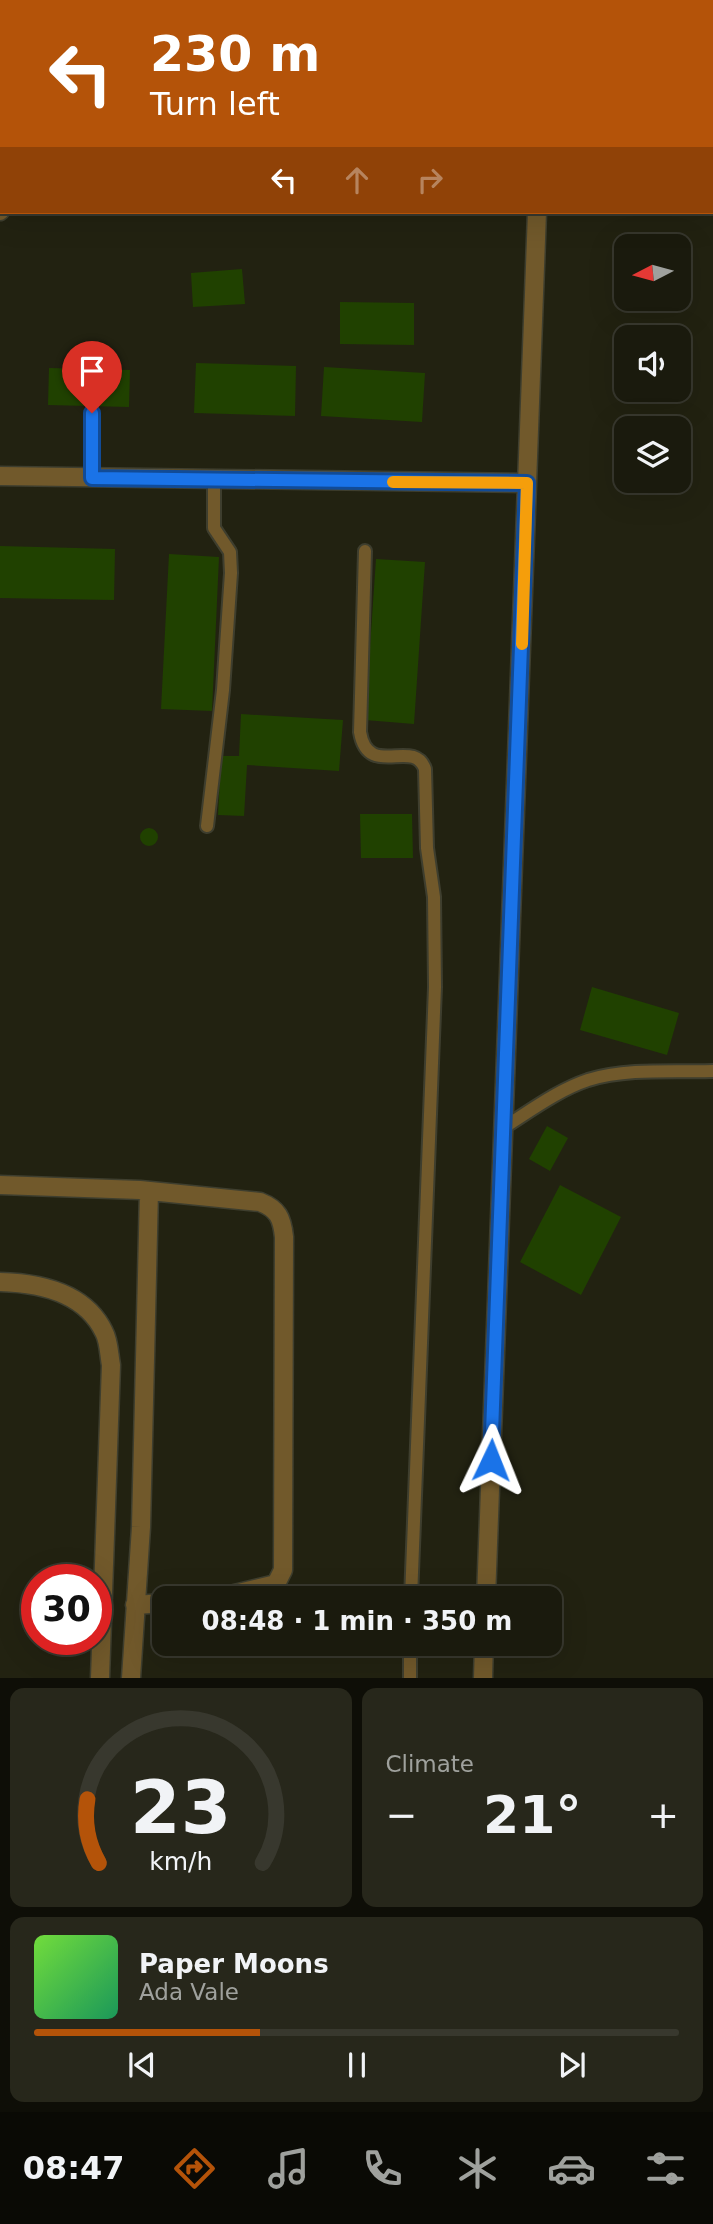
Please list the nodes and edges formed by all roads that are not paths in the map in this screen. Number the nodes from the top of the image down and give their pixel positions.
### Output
1 (537, 214) edge
2 (92, 413) dead end
3 (0, 476) edge
4 (92, 478) junction
5 (214, 479) junction
6 (527, 483) junction
7 (365, 551) dead end
8 (208, 826) dead end
9 (713, 1071) edge
10 (503, 1128) junction
11 (0, 1185) edge
12 (149, 1191) junction
13 (0, 1282) edge
14 (268, 1586) edge
15 (411, 1586) edge
16 (486, 1586) edge
17 (152, 1603) edge
18 (135, 1605) junction
19 (410, 1656) edge
20 (484, 1656) edge
21 (100, 1678) edge
22 (131, 1678) edge
23 (410, 1678) edge
24 (483, 1678) edge

1 - 6 street
2 - 4 lane
3 - 4 street
4 - 5 street
5 - 6 street
5 - 8 lane
6 - 10 street
7 - 15 lane
9 - 10 lane
10 - 16 street
11 - 12 street
12 - 14 street
12 - 18 street
13 - 21 street
17 - 18 street
18 - 22 street
19 - 23 lane
20 - 24 street

